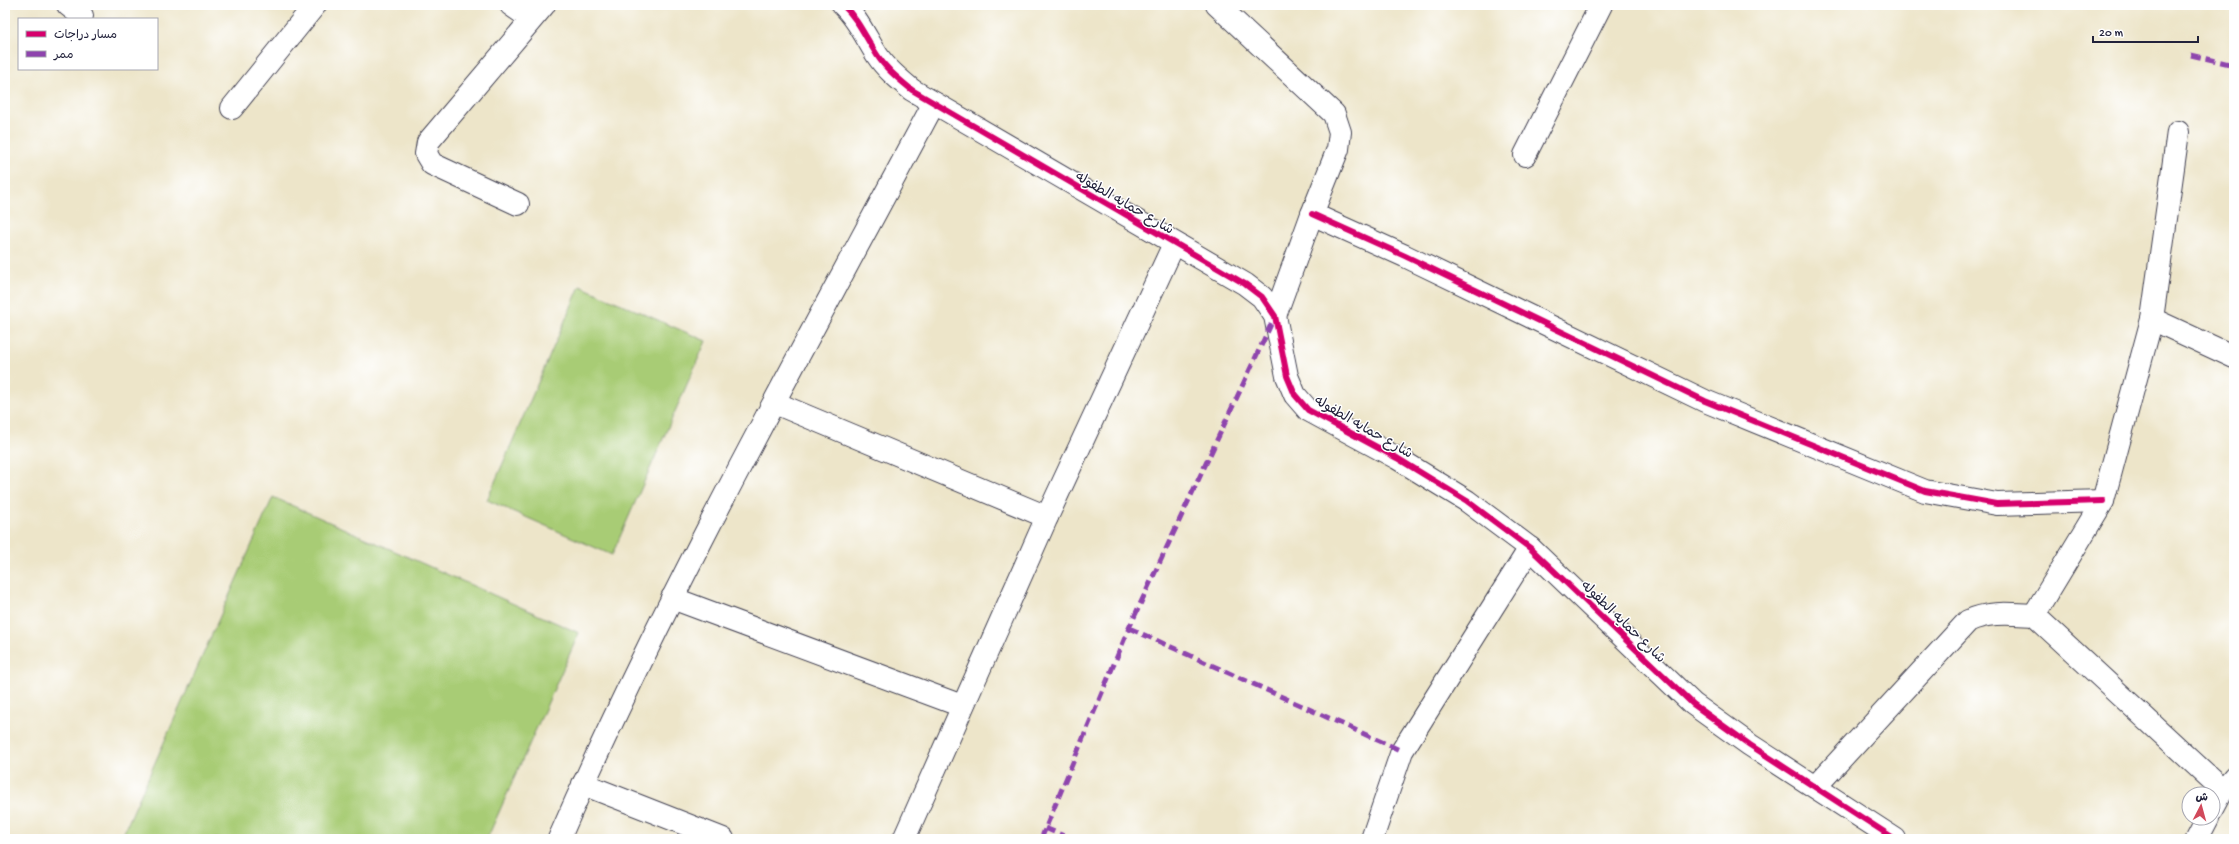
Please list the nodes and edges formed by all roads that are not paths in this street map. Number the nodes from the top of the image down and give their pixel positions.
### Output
1 (315, 5) edge
2 (511, 5) edge
3 (843, 5) edge
4 (1217, 5) edge
5 (1601, 5) edge
6 (537, 12) edge
7 (934, 103) junction
8 (232, 108) dead end
9 (2178, 132) dead end
10 (1525, 155) dead end
11 (518, 204) dead end
12 (1312, 214) junction
13 (1174, 244) junction
14 (1275, 316) junction
15 (2152, 319) junction
16 (2234, 357) edge
17 (775, 403) junction
18 (2103, 502) junction
19 (1046, 517) junction
20 (1530, 548) junction
21 (672, 598) junction
22 (2034, 615) junction
23 (962, 706) junction
24 (2229, 783) edge
25 (583, 784) junction
26 (1816, 786) junction
27 (2221, 796) edge
28 (2204, 826) edge
29 (559, 839) edge
30 (723, 839) edge
31 (904, 839) edge
32 (1372, 839) edge
33 (1895, 839) edge
34 (2197, 839) edge

1 - 8 street
2 - 6 street
3 - 7 street, شارع حمايه الطفوله
4 - 12 street
5 - 10 street
6 - 11 street
7 - 13 street, شارع حمايه الطفوله
7 - 17 street
9 - 15 street
12 - 14 street
12 - 18 street
13 - 14 street, شارع حمايه الطفوله
13 - 19 street
14 - 20 street, شارع حمايه الطفوله
15 - 16 street
15 - 18 street
17 - 19 street
17 - 21 street
18 - 22 street
19 - 23 street
20 - 26 street, شارع حمايه الطفوله
20 - 32 street
21 - 23 street
21 - 25 street
22 - 24 street
22 - 26 street
23 - 31 street
24 - 27 street
25 - 29 street
25 - 30 street
26 - 33 street, شارع حمايه الطفوله
28 - 34 street

